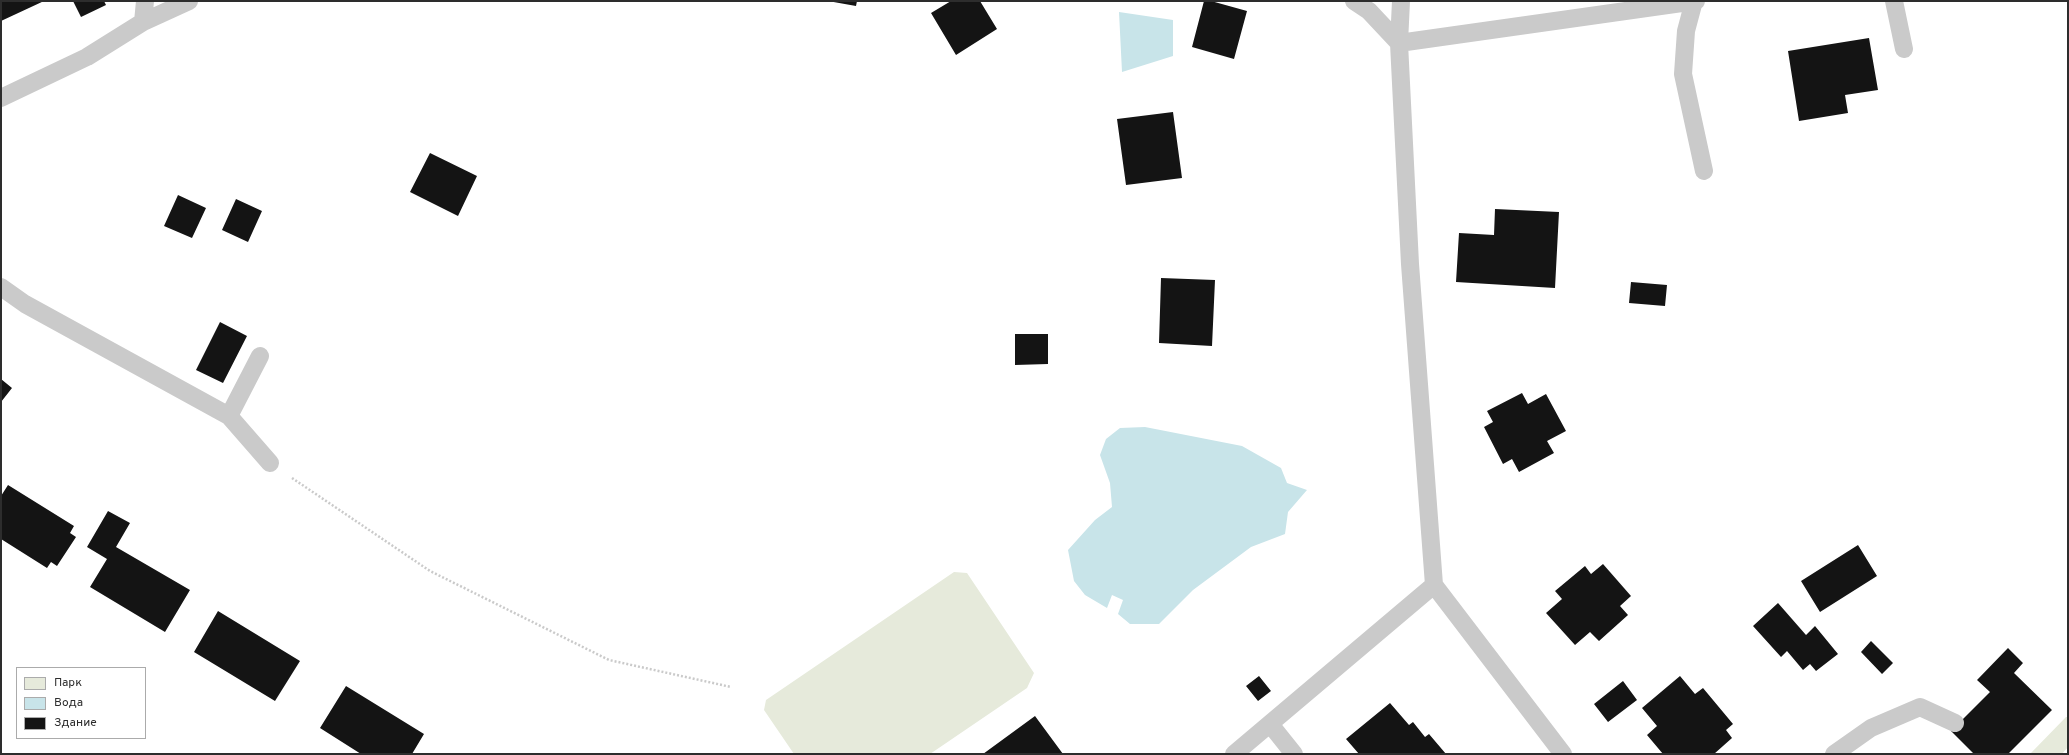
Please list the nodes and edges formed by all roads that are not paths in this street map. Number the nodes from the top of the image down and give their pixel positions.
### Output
1 (145, 1) edge
2 (189, 1) edge
3 (1354, 1) edge
4 (1401, 1) edge
5 (1695, 1) edge
6 (1894, 1) edge
7 (143, 22) junction
8 (1399, 43) junction
9 (1904, 49) dead end
10 (1, 98) edge
11 (1704, 171) dead end
12 (1, 287) edge
13 (260, 356) dead end
14 (229, 416) junction
15 (270, 463) road end
16 (1434, 585) junction
17 (1954, 723) dead end
18 (1270, 724) junction
19 (1234, 754) edge
20 (1294, 754) edge
21 (1563, 754) edge
22 (1834, 754) edge

1 - 7 lane
2 - 7 lane
3 - 8 lane
4 - 8 lane
5 - 8 lane
5 - 11 lane
6 - 9 lane
7 - 10 lane
8 - 16 lane
12 - 14 lane
13 - 14 lane
14 - 15 lane
16 - 18 lane
16 - 21 lane
17 - 22 lane
18 - 19 lane
18 - 20 lane

